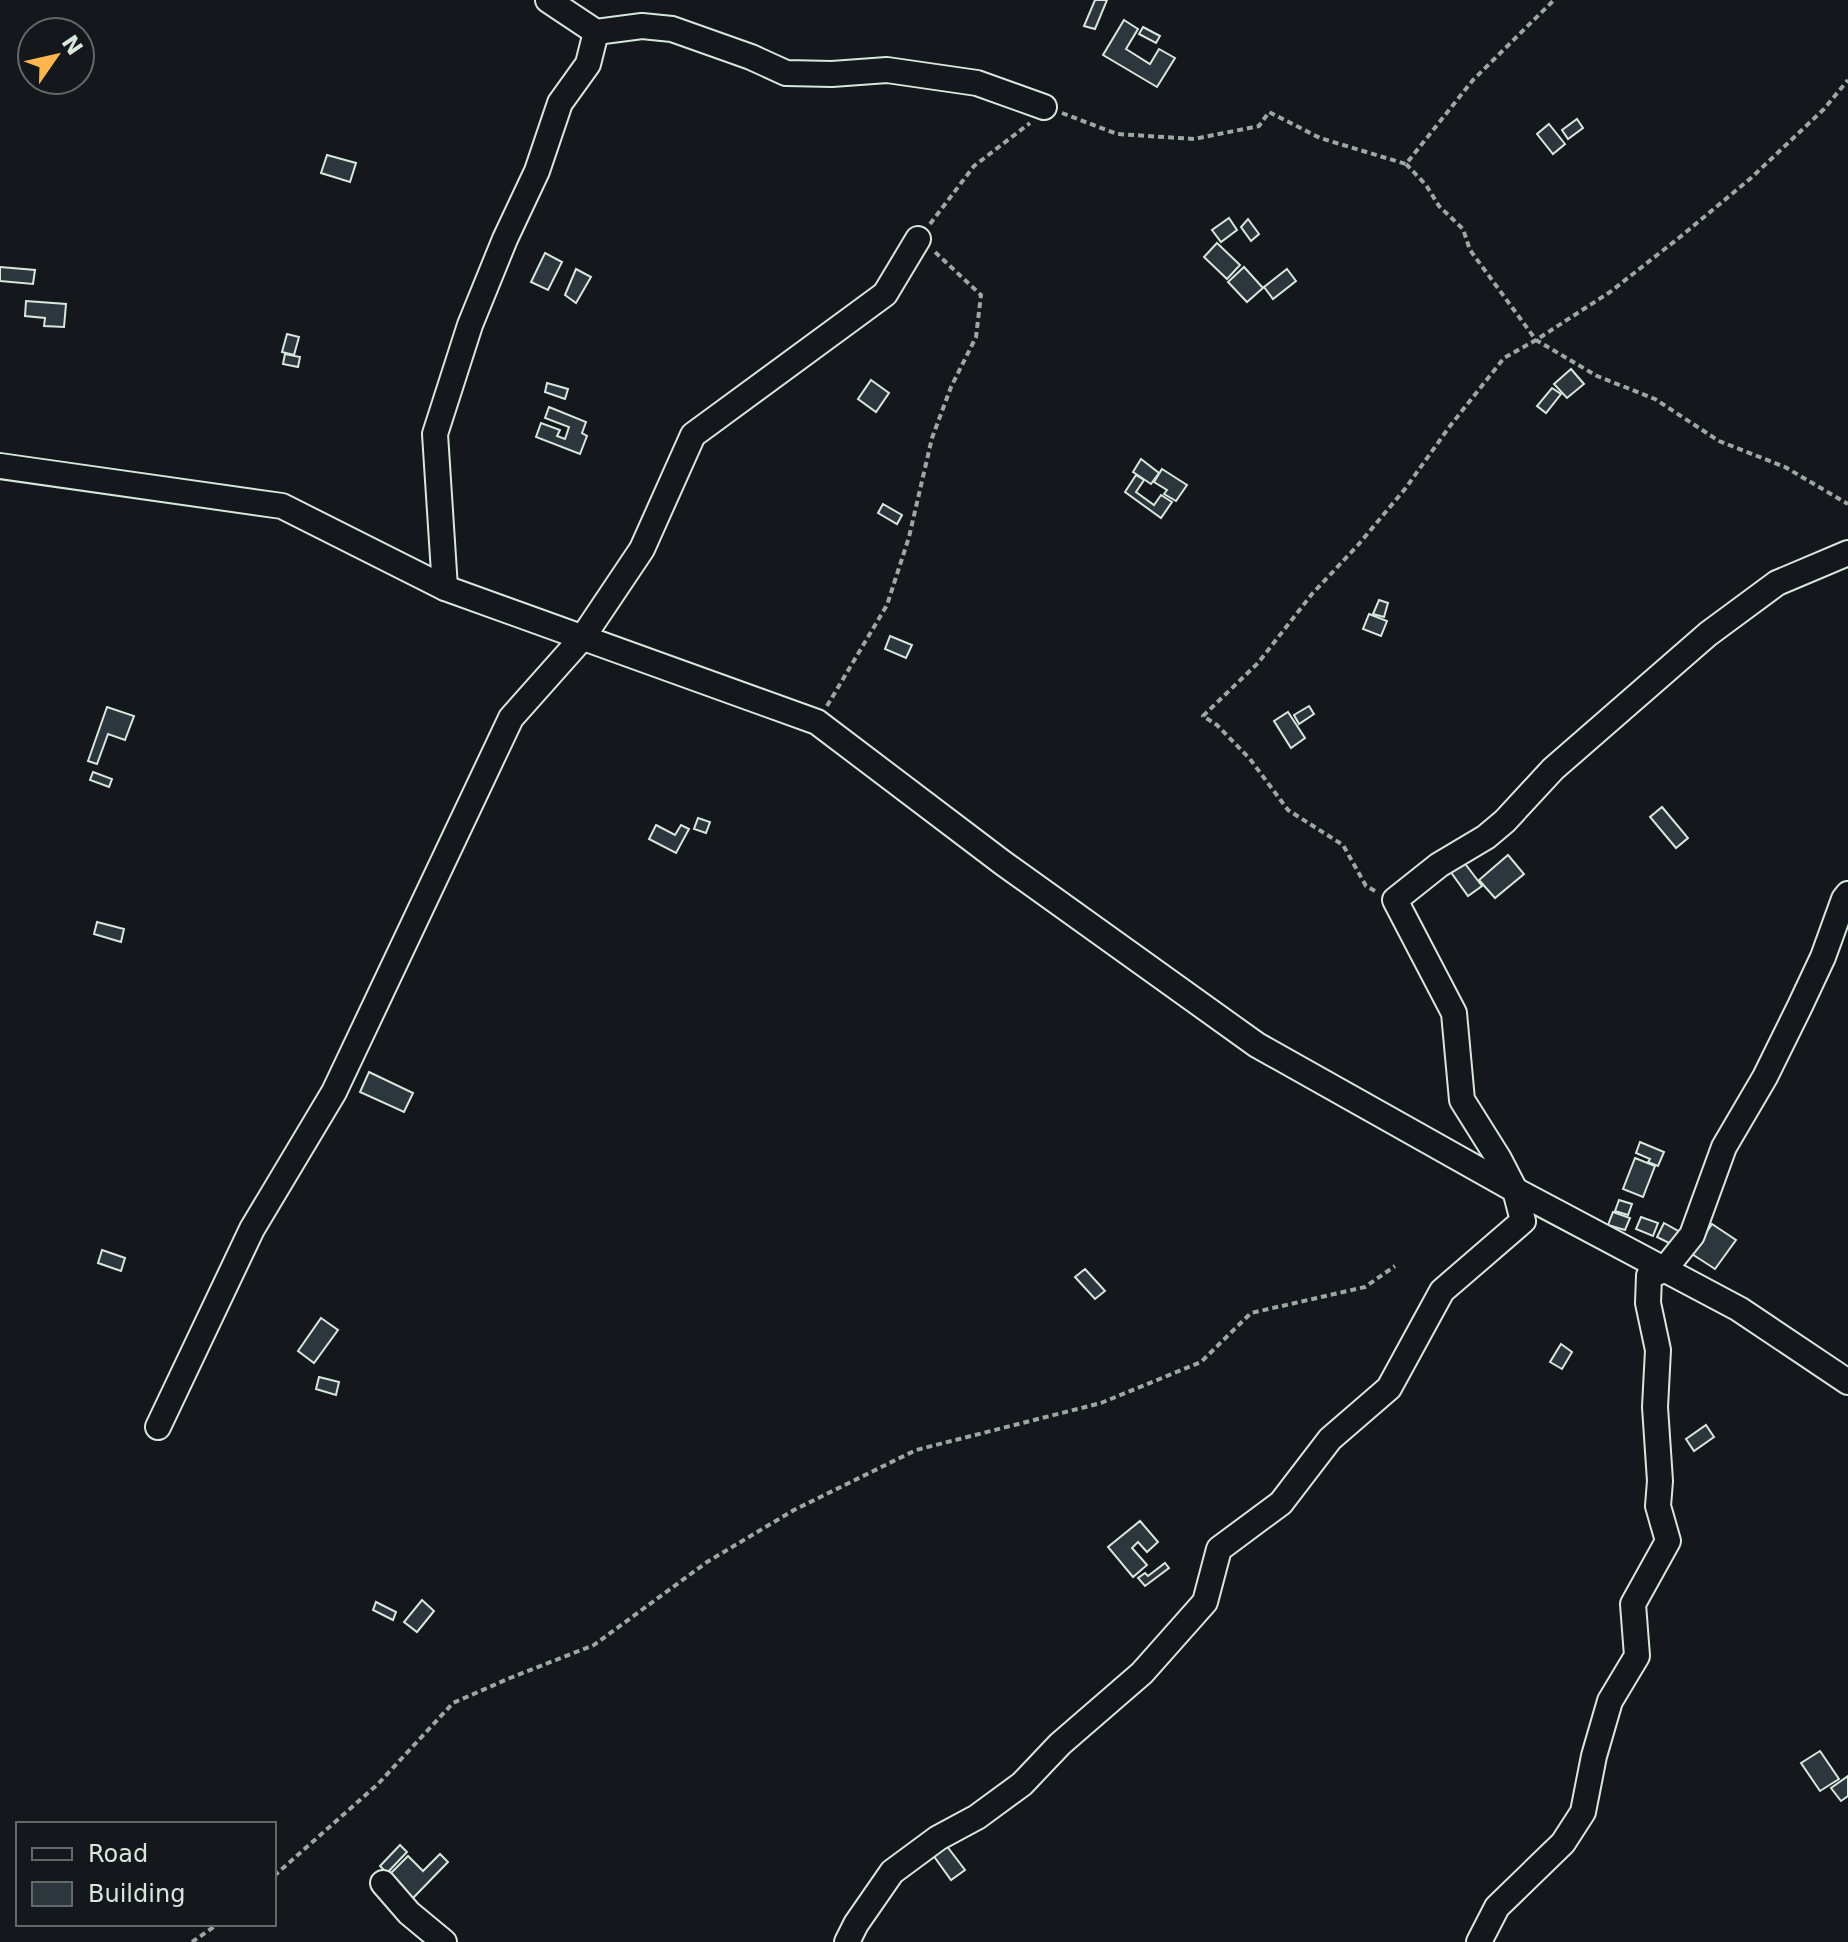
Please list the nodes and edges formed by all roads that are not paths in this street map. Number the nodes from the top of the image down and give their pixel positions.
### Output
1 (548, 0) edge
2 (596, 32) junction
3 (1044, 107) road end
4 (918, 239) road end
5 (0, 466) edge
6 (1848, 553) edge
7 (445, 588) junction
8 (583, 637) junction
9 (1848, 894) edge
10 (1515, 1190) junction
11 (1664, 1270) junction
12 (1848, 1382) edge
13 (158, 1427) dead end
14 (383, 1883) dead end
15 (444, 1942) edge
16 (847, 1942) edge
17 (1479, 1942) edge

1 - 2 street
2 - 3 street
2 - 7 street
4 - 8 street
5 - 7 street
6 - 10 street
7 - 8 street
8 - 10 street
8 - 13 street
9 - 11 street
10 - 11 street
10 - 16 street
11 - 12 street
11 - 17 street
14 - 15 street

